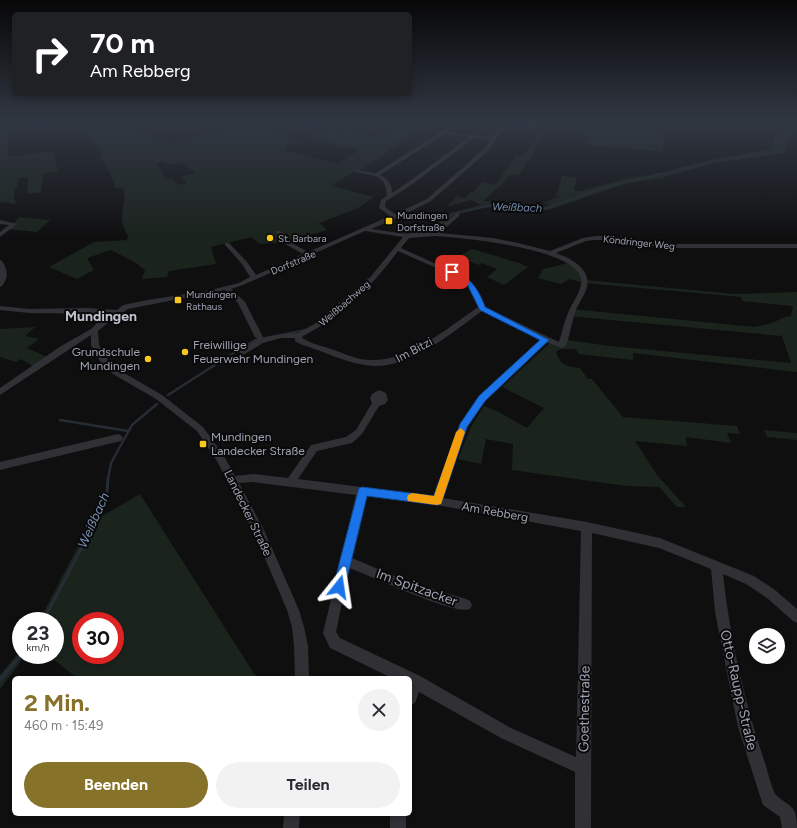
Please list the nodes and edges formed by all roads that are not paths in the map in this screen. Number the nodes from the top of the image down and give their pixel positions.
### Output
1 (396, 162) edge
2 (439, 162) edge
3 (473, 162) edge
4 (358, 171) dead end
5 (376, 175) junction
6 (390, 197) junction
7 (457, 215) dead end
8 (395, 217) junction
9 (0, 222) edge
10 (366, 230) junction
11 (278, 232) dead end
12 (435, 234) junction
13 (0, 235) edge
14 (403, 236) junction
15 (227, 244) dead end
16 (797, 246) edge
17 (398, 249) junction
18 (551, 252) junction
19 (308, 255) junction
20 (0, 262) edge
21 (254, 278) junction
22 (0, 285) edge
23 (227, 288) junction
24 (0, 308) edge
25 (482, 308) junction
26 (118, 312) junction
27 (94, 331) junction
28 (299, 335) junction
29 (259, 337) dead end
30 (545, 340) junction
31 (243, 352) dead end
32 (0, 392) edge
33 (377, 402) dead end
34 (118, 438) dead end
35 (0, 466) edge
36 (232, 481) junction
37 (290, 483) junction
38 (362, 491) junction
39 (437, 501) junction
40 (587, 528) junction
41 (346, 562) junction
42 (716, 566) junction
43 (466, 605) dead end
44 (797, 617) edge
45 (302, 676) edge
46 (403, 676) edge
47 (412, 681) edge
48 (583, 768) junction
49 (292, 816) edge
50 (398, 816) edge
51 (291, 828) edge
52 (398, 828) edge
53 (583, 828) edge
54 (790, 828) edge

1 - 5 street
2 - 6 street
3 - 8 street, Dorfstraße
4 - 5 street
5 - 6 street
6 - 8 street
7 - 12 street
8 - 10 street, Dorfstraße
9 - 13 street
10 - 14 street
10 - 19 street, Dorfstraße
11 - 19 street
12 - 14 street
12 - 18 street
14 - 17 street, Weißbachweg
15 - 21 street
16 - 18 street, Köndringer Weg
17 - 25 street
17 - 28 street, Weißbachweg
18 - 30 street
19 - 21 street, Dorfstraße
20 - 22 street
21 - 23 street, Dorfstraße
23 - 26 street, Dorfstraße
23 - 29 street
24 - 26 street
25 - 28 street, Im Bitzi
25 - 30 street
26 - 27 street, Dorfstraße
27 - 32 street, Dorfstraße
27 - 36 street, Landecker Straße
28 - 31 street, Weißbachweg
30 - 39 street
33 - 37 street
34 - 35 street
36 - 37 street, Am Rebberg
36 - 45 street, Landecker Straße
37 - 38 street, Am Rebberg
38 - 39 street, Am Rebberg
38 - 41 street, Goethestraße
39 - 40 street, Am Rebberg
40 - 42 street, Am Rebberg
40 - 48 street, Goethestraße
41 - 43 street, Im Spitzacker
41 - 46 street, Goethestraße
42 - 44 street, Am Rebberg
42 - 54 street, Otto-Raupp-Straße
47 - 48 street, Goethestraße
48 - 53 street
49 - 51 street
50 - 52 street

